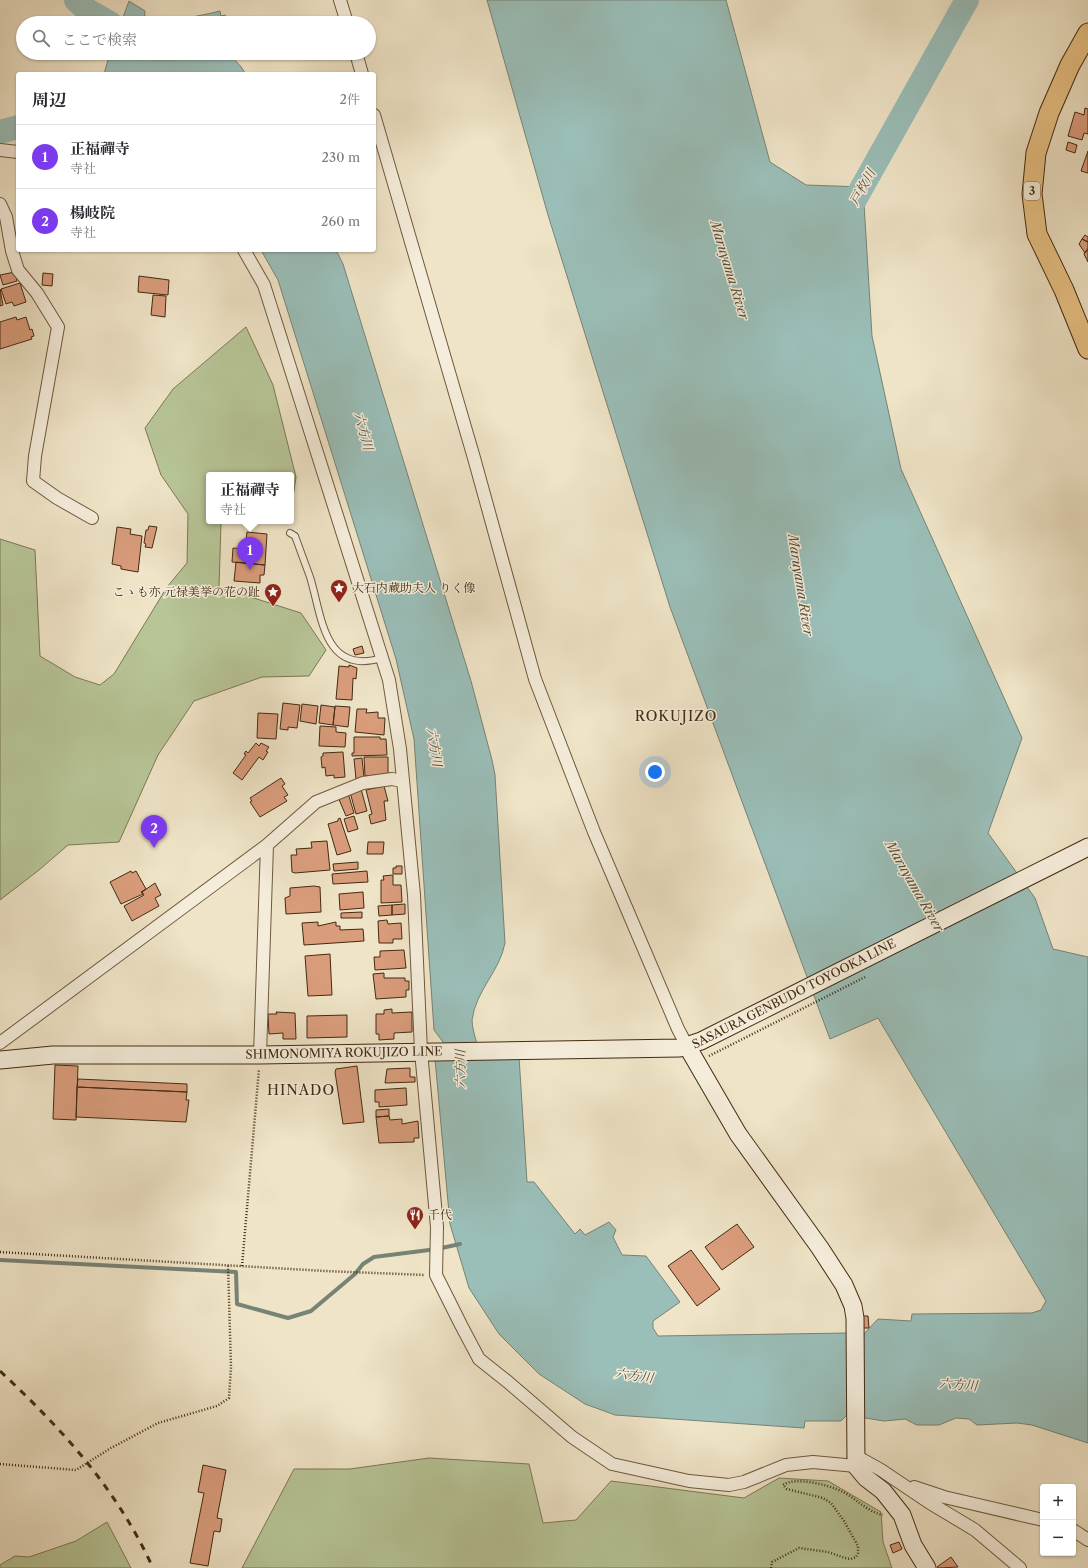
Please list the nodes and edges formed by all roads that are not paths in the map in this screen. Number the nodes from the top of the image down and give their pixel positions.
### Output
1 (340, 0) edge
2 (345, 16) edge
3 (1088, 33) edge
4 (358, 60) edge
5 (361, 72) edge
6 (376, 122) edge
7 (0, 150) edge
8 (16, 152) edge
9 (0, 204) edge
10 (245, 252) edge
11 (1088, 349) edge
12 (92, 518) dead end
13 (290, 533) dead end
14 (382, 658) junction
15 (402, 781) junction
16 (267, 846) junction
17 (1088, 847) edge
18 (0, 1043) edge
19 (694, 1044) junction
20 (426, 1051) junction
21 (260, 1055) junction
22 (0, 1060) edge
23 (856, 1461) junction
24 (899, 1483) junction
25 (1040, 1519) edge
26 (1076, 1532) edge
27 (1088, 1540) edge
28 (927, 1568) edge
29 (1020, 1568) edge

1 - 2 street
3 - 11 main road, 3
4 - 5 street
6 - 19 street
7 - 8 street
9 - 12 street
10 - 14 street
13 - 14 lane
14 - 15 street
15 - 16 street
15 - 20 street
16 - 18 street
16 - 21 street
17 - 19 main road, SASAURA GENBUDO TOYOOKA LINE
19 - 20 main road, SHIMONOMIYA ROKUJIZO LINE
19 - 23 main road, SASAURA GENBUDO TOYOOKA LINE
20 - 21 main road, SHIMONOMIYA ROKUJIZO LINE
20 - 23 street
21 - 22 main road, SHIMONOMIYA ROKUJIZO LINE
23 - 24 street
23 - 28 main road
24 - 25 street
24 - 29 street
26 - 27 street

